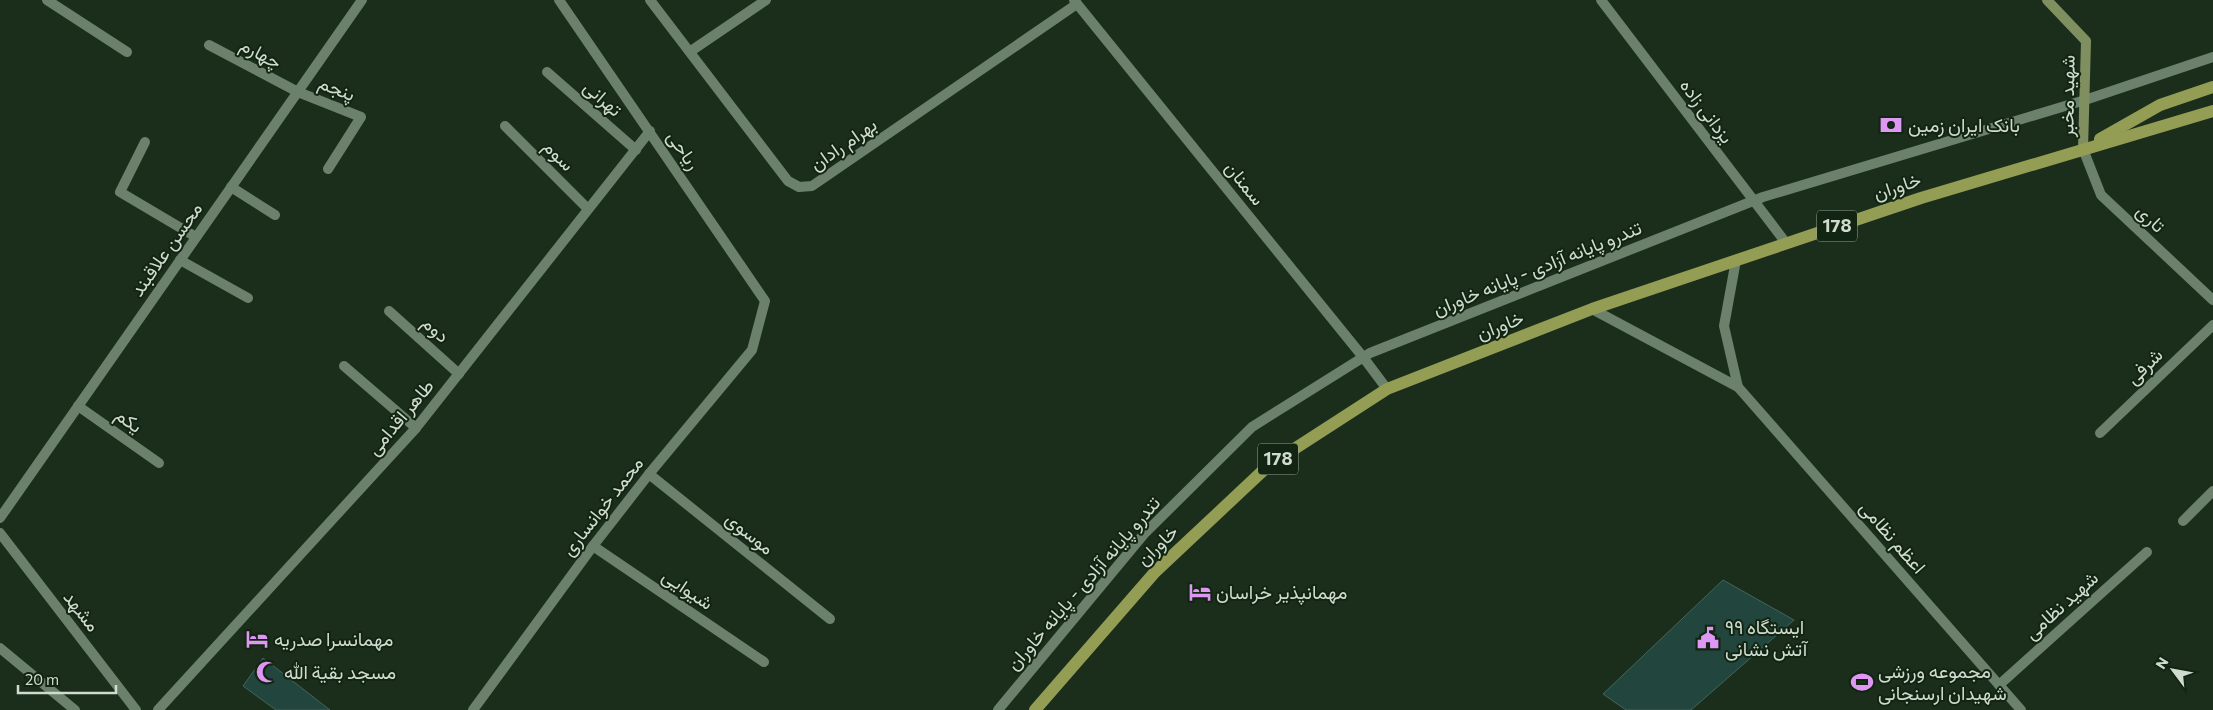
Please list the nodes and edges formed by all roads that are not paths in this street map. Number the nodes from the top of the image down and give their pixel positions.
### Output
1 (47, 0) edge
2 (362, 0) edge
3 (559, 0) edge
4 (650, 0) edge
5 (766, 0) edge
6 (1600, 0) edge
7 (2047, 0) edge
8 (1075, 2) edge
9 (209, 45) dead end
10 (691, 51) junction
11 (126, 52) dead end
12 (2213, 57) edge
13 (547, 72) dead end
14 (2213, 87) edge
15 (298, 92) junction
16 (2085, 100) junction
17 (2213, 111) edge
18 (505, 126) dead end
19 (650, 131) junction
20 (145, 142) dead end
21 (2083, 149) junction
22 (636, 150) junction
23 (328, 169) dead end
24 (231, 187) junction
25 (1753, 201) junction
26 (588, 209) junction
27 (275, 214) dead end
28 (196, 237) junction
29 (1786, 244) junction
30 (180, 260) junction
31 (1736, 260) junction
32 (248, 298) dead end
33 (2213, 300) edge
34 (1592, 309) junction
35 (389, 311) dead end
36 (759, 325) joint
37 (2213, 325) edge
38 (1363, 357) junction
39 (344, 366) dead end
40 (459, 374) junction
41 (1738, 387) junction
42 (1387, 389) junction
43 (78, 406) junction
44 (416, 428) junction
45 (2100, 432) dead end
46 (159, 463) dead end
47 (649, 474) junction
48 (2213, 491) edge
49 (0, 518) edge
50 (2183, 522) dead end
51 (0, 533) edge
52 (593, 546) junction
53 (2147, 552) dead end
54 (830, 619) dead end
55 (0, 648) edge
56 (764, 662) dead end
57 (1999, 685) junction
58 (75, 710) edge
59 (136, 710) edge
60 (158, 710) edge
61 (473, 710) edge
62 (998, 710) edge
63 (1035, 710) edge
64 (2021, 710) edge

1 - 11 street
2 - 15 street, محسن علاقبند
3 - 19 street, ریاحی
4 - 10 street, بهرام رادان
5 - 10 street
6 - 25 street, یزدانی زاده
7 - 16 main road, شهید مخبر
8 - 10 street, بهرام رادان
8 - 38 street, سمنان
9 - 15 street, چهارم
12 - 16 street, تندرو پایانه آزادی - پایانه خاوران
13 - 22 street, تهرانی
14 - 21 main road, خاوران / 178
15 - 23 street, پنجم
15 - 24 street, محسن علاقبند
16 - 21 main road, شهید مخبر
16 - 25 street, تندرو پایانه آزادی - پایانه خاوران
17 - 21 main road, خاوران / 178
18 - 26 street, سوم
19 - 22 street, طاهر اقدامی
19 - 36 street, ریاحی
20 - 28 street
21 - 29 main road, خاوران / 178
21 - 33 street, تاری
22 - 26 street, طاهر اقدامی
24 - 27 street
24 - 28 street, محسن علاقبند
25 - 29 street, یزدانی زاده
25 - 38 street, تندرو پایانه آزادی - پایانه خاوران
26 - 40 street, طاهر اقدامی
28 - 30 street, محسن علاقبند
29 - 31 main road, خاوران / 178
30 - 32 street
30 - 43 street, محسن علاقبند
31 - 34 main road, خاوران / 178
31 - 41 street, اعظم نظامی
34 - 41 street, اعظم نظامی
34 - 42 main road, خاوران / 178
35 - 40 street, دوم
36 - 47 street, محمد خوانساری
37 - 45 street, شرفی
38 - 42 street, سمنان
38 - 62 street, تندرو پایانه آزادی - پایانه خاوران
39 - 44 street
40 - 44 street, طاهر اقدامی
41 - 57 street, اعظم نظامی
42 - 63 main road, خاوران / 178
43 - 46 street, یکم
43 - 49 street, محسن علاقبند
44 - 60 street, طاهر اقدامی
47 - 52 street, محمد خوانساری
47 - 54 street, موسوی
48 - 50 street
51 - 59 street, مشهد
52 - 56 street, شیوایی
52 - 61 street, محمد خوانساری
53 - 57 street, شهید نظامی
55 - 58 street
57 - 64 street, اعظم نظامی

